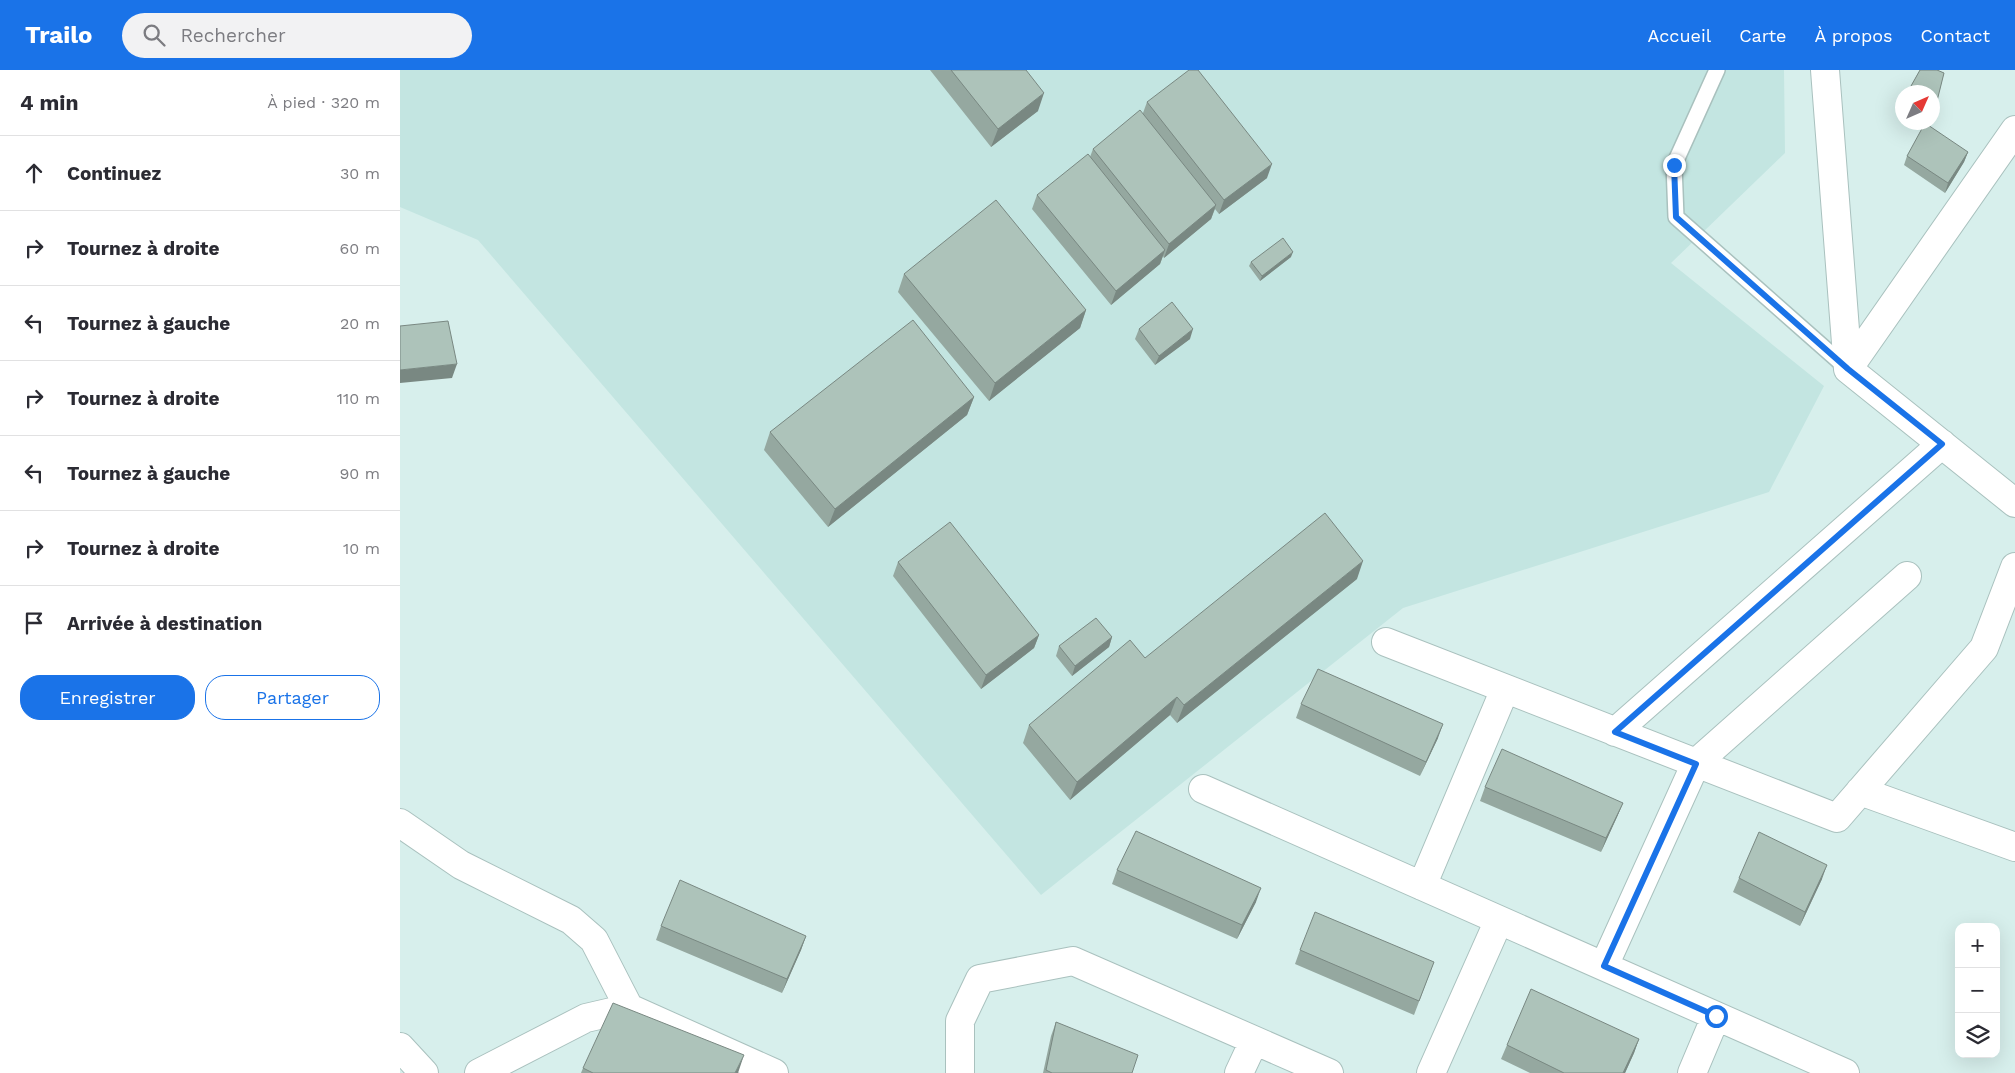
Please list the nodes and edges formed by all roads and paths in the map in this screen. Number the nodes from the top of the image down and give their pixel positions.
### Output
1 (1718, 70) edge
2 (1825, 70) edge
3 (2015, 130) edge
4 (1848, 369) junction
5 (1942, 444) junction
6 (2015, 502) edge
7 (2015, 567) edge
8 (1907, 576) dead end
9 (1386, 642) dead end
10 (1505, 689) junction
11 (1615, 732) junction
12 (1696, 764) junction
13 (1203, 789) dead end
14 (1860, 792) junction
15 (400, 823) edge
16 (2015, 847) edge
17 (1422, 886) junction
18 (1499, 920) junction
19 (1604, 966) junction
20 (629, 1008) junction
21 (1716, 1016) junction
22 (1254, 1041) junction
23 (400, 1047) edge
24 (424, 1073) edge
25 (479, 1073) edge
26 (774, 1073) edge
27 (960, 1073) edge
28 (1240, 1073) edge
29 (1329, 1073) edge
30 (1431, 1073) edge
31 (1692, 1073) edge
32 (1845, 1073) edge

1 - 4 lane
2 - 4 street
3 - 4 street
4 - 5 street
5 - 6 street
5 - 11 street
7 - 14 street
8 - 12 street
9 - 10 street
10 - 11 street
10 - 17 street
11 - 12 street
12 - 14 street
12 - 19 street
13 - 17 street
14 - 16 street
15 - 20 street
17 - 18 street
18 - 19 street
18 - 30 street
19 - 21 street
20 - 25 street
20 - 26 street
21 - 31 street
21 - 32 street
22 - 27 street
22 - 28 street
22 - 29 street
23 - 24 street

